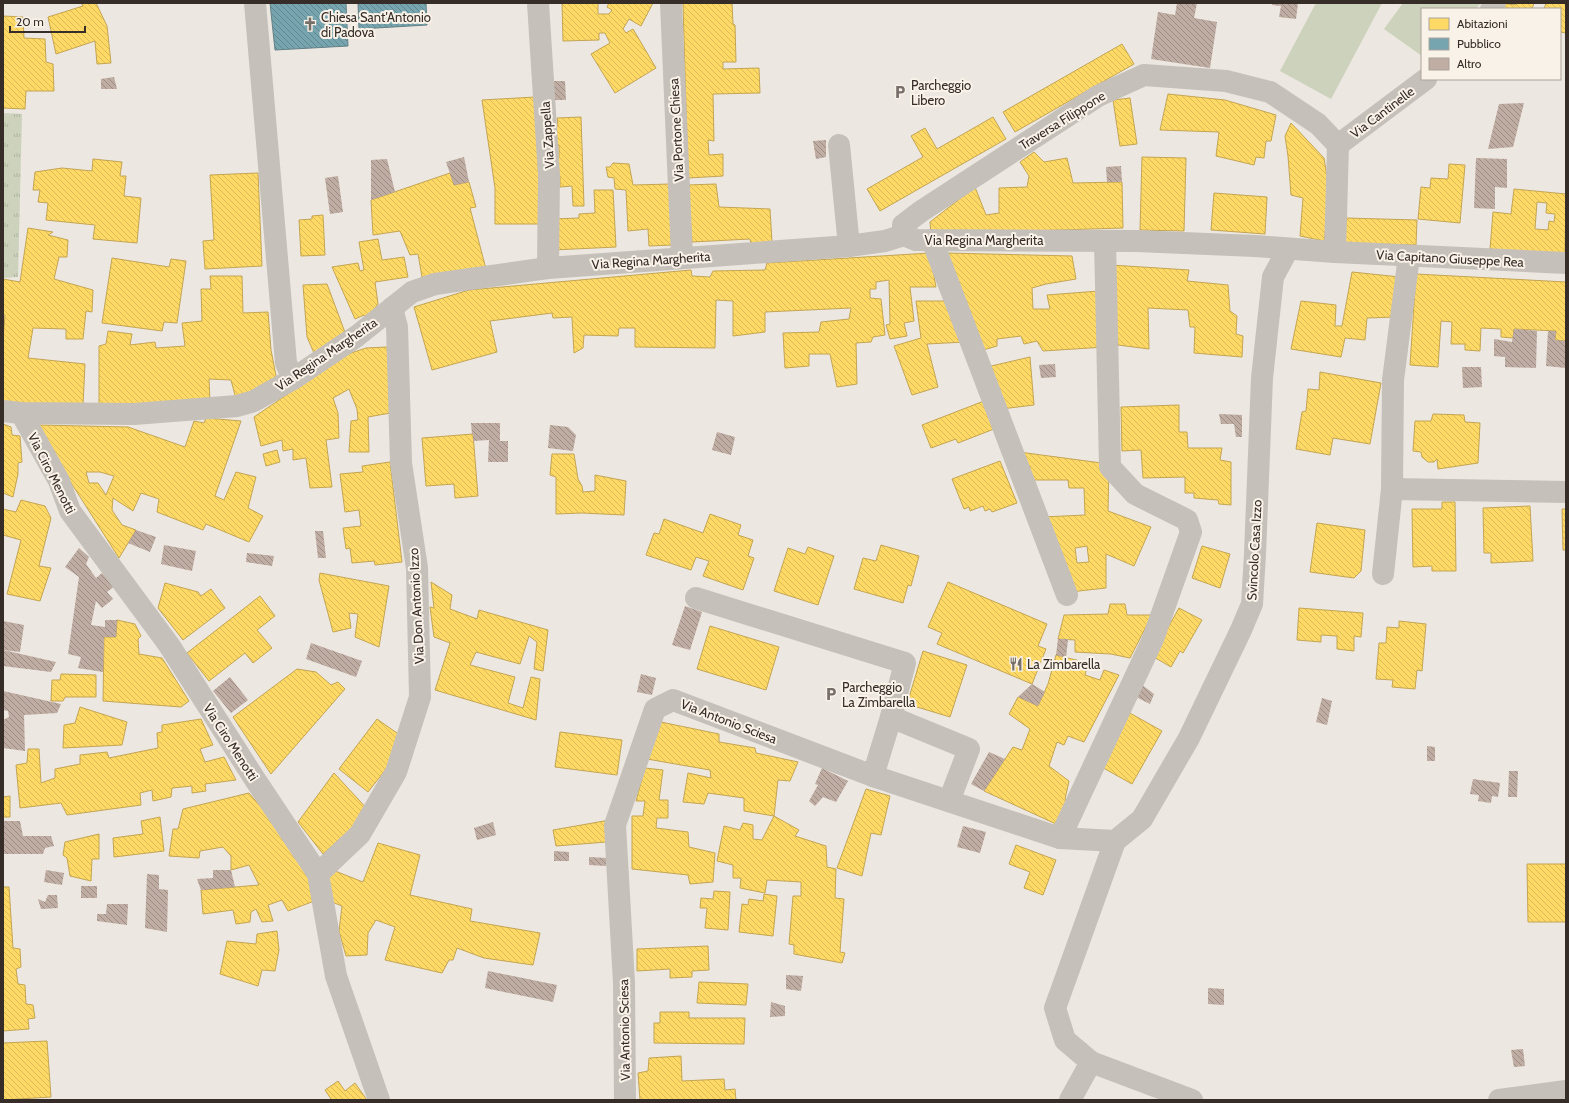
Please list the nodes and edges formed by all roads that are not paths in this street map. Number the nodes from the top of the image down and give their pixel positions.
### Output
1 (255, 3) edge
2 (538, 3) edge
3 (671, 3) edge
4 (1425, 80) edge
5 (839, 145) dead end
6 (1338, 145) junction
7 (904, 235) junction
8 (932, 240) junction
9 (1105, 241) junction
10 (849, 246) junction
11 (1288, 249) junction
12 (1335, 252) junction
13 (1409, 256) junction
14 (682, 257) junction
15 (1566, 263) edge
16 (548, 268) junction
17 (392, 308) junction
18 (292, 379) junction
19 (12, 412) edge
20 (1392, 489) junction
21 (1566, 492) edge
22 (1383, 574) dead end
23 (1067, 595) dead end
24 (696, 598) dead end
25 (891, 717) junction
26 (873, 776) junction
27 (948, 801) junction
28 (1060, 838) junction
29 (1115, 841) junction
30 (318, 874) junction
31 (1091, 1062) junction
32 (1566, 1091) edge
33 (379, 1100) edge
34 (625, 1100) edge
35 (1070, 1100) edge
36 (1192, 1100) edge
37 (1499, 1100) edge

1 - 18 street
2 - 16 street, Via Zappella
3 - 14 street, Via Portone Chiesa
4 - 6 street, Via Cantinelle
5 - 10 street
6 - 7 street, Traversa Filippone
6 - 12 street
7 - 8 street, Via Regina Margherita
7 - 10 street, Via Regina Margherita
8 - 9 street, Via Regina Margherita
8 - 23 street
9 - 11 street, Via Regina Margherita
9 - 28 street
10 - 14 street, Via Regina Margherita
11 - 12 street, Via Regina Margherita
11 - 29 street, Svincolo Casa Izzo
12 - 13 street, Via Capitano Giuseppe Rea
13 - 15 street, Via Capitano Giuseppe Rea
13 - 20 street
14 - 16 street, Via Regina Margherita
16 - 17 street, Via Regina Margherita
17 - 18 street, Via Regina Margherita
17 - 30 street, Via Don Antonio Izzo
18 - 19 street, Via Regina Margherita
19 - 30 street, Via Ciro Menotti
20 - 21 street
20 - 22 street
24 - 25 street
25 - 26 street
25 - 27 street
26 - 27 street, Via Antonio Sciesa
26 - 34 street, Via Antonio Sciesa
27 - 28 street, Via Antonio Sciesa
28 - 29 street, Via Antonio Sciesa
29 - 31 street
30 - 33 street, Via Ciro Menotti
31 - 35 street
31 - 36 street
32 - 37 street

